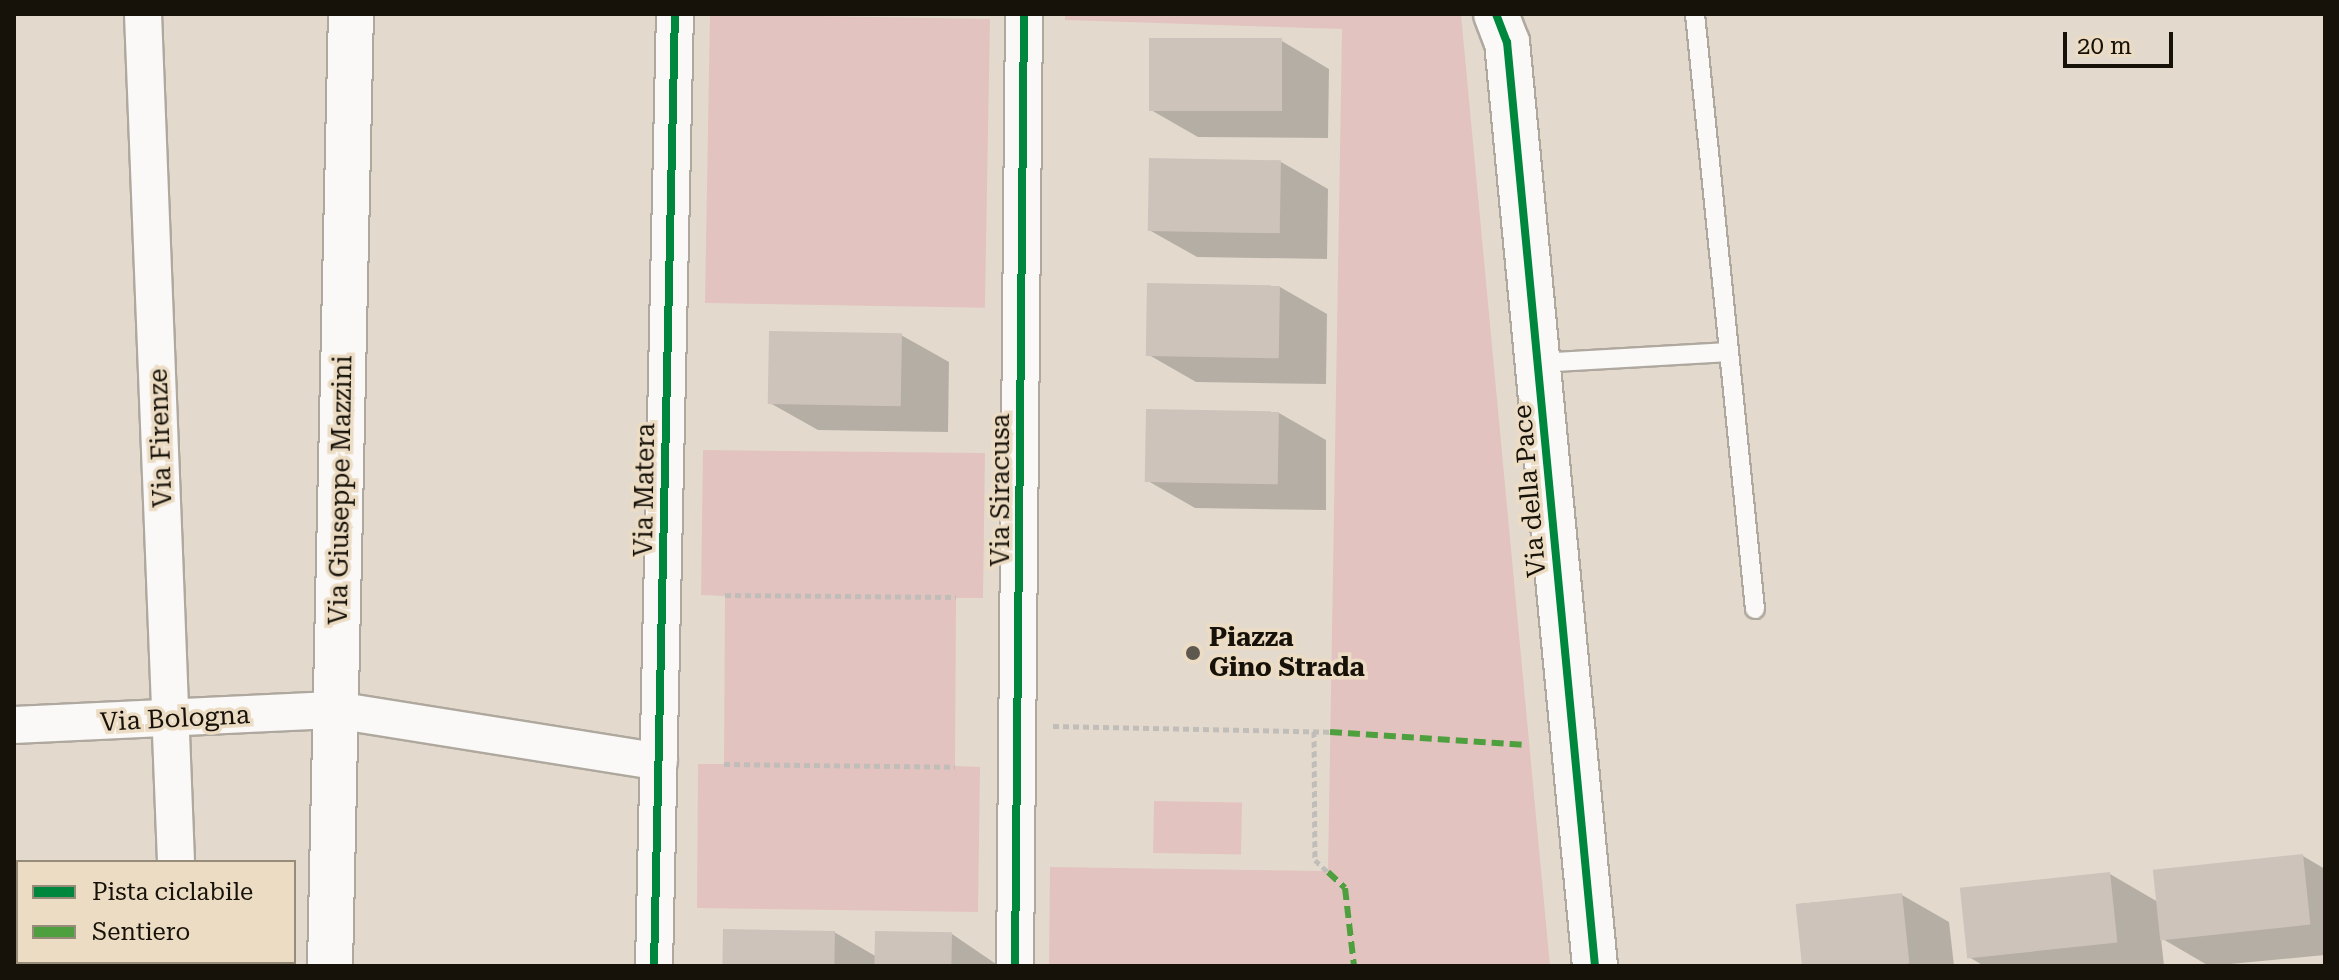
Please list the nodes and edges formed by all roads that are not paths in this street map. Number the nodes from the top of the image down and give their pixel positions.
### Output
1 (143, 14) edge
2 (351, 14) edge
3 (675, 14) edge
4 (1024, 14) edge
5 (1496, 14) edge
6 (1695, 14) edge
7 (1729, 352) junction
8 (1538, 363) junction
9 (1755, 609) dead end
10 (336, 710) junction
11 (173, 719) junction
12 (14, 725) edge
13 (659, 762) junction
14 (176, 860) edge
15 (330, 966) edge
16 (654, 966) edge
17 (1015, 966) edge
18 (1595, 966) edge

1 - 11 street, Via Firenze
2 - 10 street, Via Giuseppe Mazzini
3 - 13 street, Via Matera
4 - 17 street, Via Siracusa
5 - 8 street, Via della Pace
6 - 7 lane
7 - 8 lane
7 - 9 lane
8 - 18 street, Via della Pace
10 - 11 street, Via Bologna
10 - 13 street, Via Bologna
10 - 15 street, Via Giuseppe Mazzini
11 - 12 street, Via Bologna
11 - 14 street, Via Firenze
13 - 16 street, Via Matera

